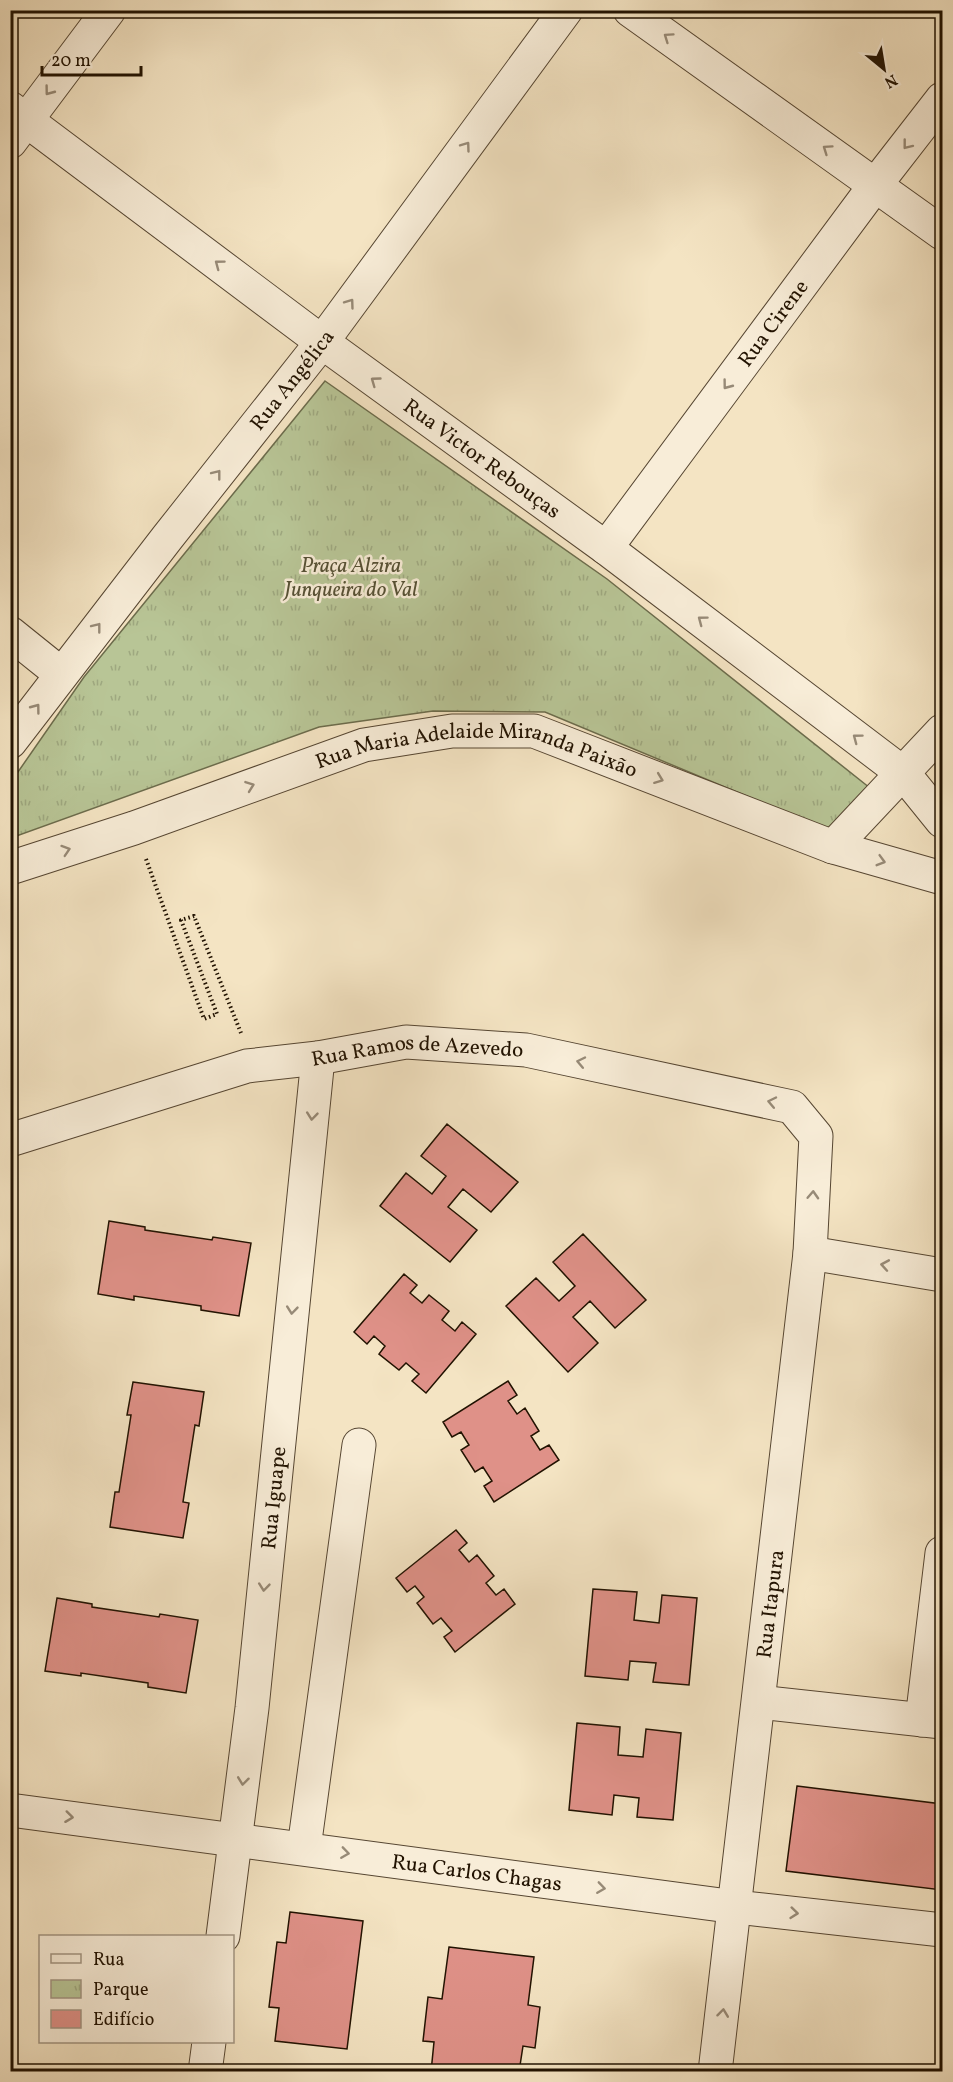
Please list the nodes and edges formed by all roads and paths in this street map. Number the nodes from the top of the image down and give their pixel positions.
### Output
1 (109, 10) edge
2 (566, 10) edge
3 (630, 10) edge
4 (942, 99) edge
5 (16, 123) edge
6 (876, 184) junction
7 (942, 233) edge
8 (322, 342) junction
9 (606, 548) junction
10 (10, 633) edge
11 (61, 674) junction
12 (942, 731) edge
13 (10, 742) edge
14 (904, 774) junction
15 (942, 821) edge
16 (134, 828) junction
17 (833, 847) junction
18 (10, 868) edge
19 (942, 878) edge
20 (318, 1058) junction
21 (247, 1066) junction
22 (816, 1136) joint
23 (10, 1140) edge
24 (810, 1253) junction
25 (942, 1275) edge
26 (359, 1445) dead end
27 (942, 1553) edge
28 (759, 1702) junction
29 (932, 1721) edge
30 (10, 1810) edge
31 (236, 1839) junction
32 (304, 1848) junction
33 (736, 1907) junction
34 (942, 1930) edge
35 (223, 1935) edge
36 (209, 2043) edge
37 (205, 2072) edge
38 (715, 2072) edge

1 -> 5 street
8 -> 2 street, Rua Angélica
6 -> 3 street
4 -> 6 street, Rua Cirene
8 -> 5 street, Rua Victor Rebouças
6 - 7 street
6 -> 9 street, Rua Cirene
9 -> 8 street, Rua Victor Rebouças
11 -> 8 street, Rua Angélica
14 -> 9 street, Rua Victor Rebouças
10 - 11 street
13 -> 11 street, Rua Angélica
12 - 14 street
14 - 15 street, Rua Victor Rebouças
14 - 17 street
16 -> 17 street, Rua Maria Adelaide Miranda Paixão
18 -> 16 street, Rua Maria Adelaide Miranda Paixão
16 - 21 path
17 -> 19 street, Rua Maria Adelaide Miranda Paixão
20 - 21 street, Rua Ramos de Azevedo
22 -> 20 street, Rua Ramos de Azevedo
20 -> 31 street, Rua Iguape
21 - 23 street, Rua Ramos de Azevedo
24 -> 22 street, Rua Itapura
25 -> 24 street
24 - 28 street, Rua Itapura
26 - 32 street
27 - 29 street
28 - 29 street
28 - 33 street, Rua Itapura
30 -> 31 street, Rua Carlos Chagas
31 - 32 street, Rua Carlos Chagas
31 - 35 street, Rua Iguape
32 -> 33 street, Rua Carlos Chagas
33 -> 34 street, Rua Carlos Chagas
38 -> 33 street, Rua Itapura
36 - 37 street

